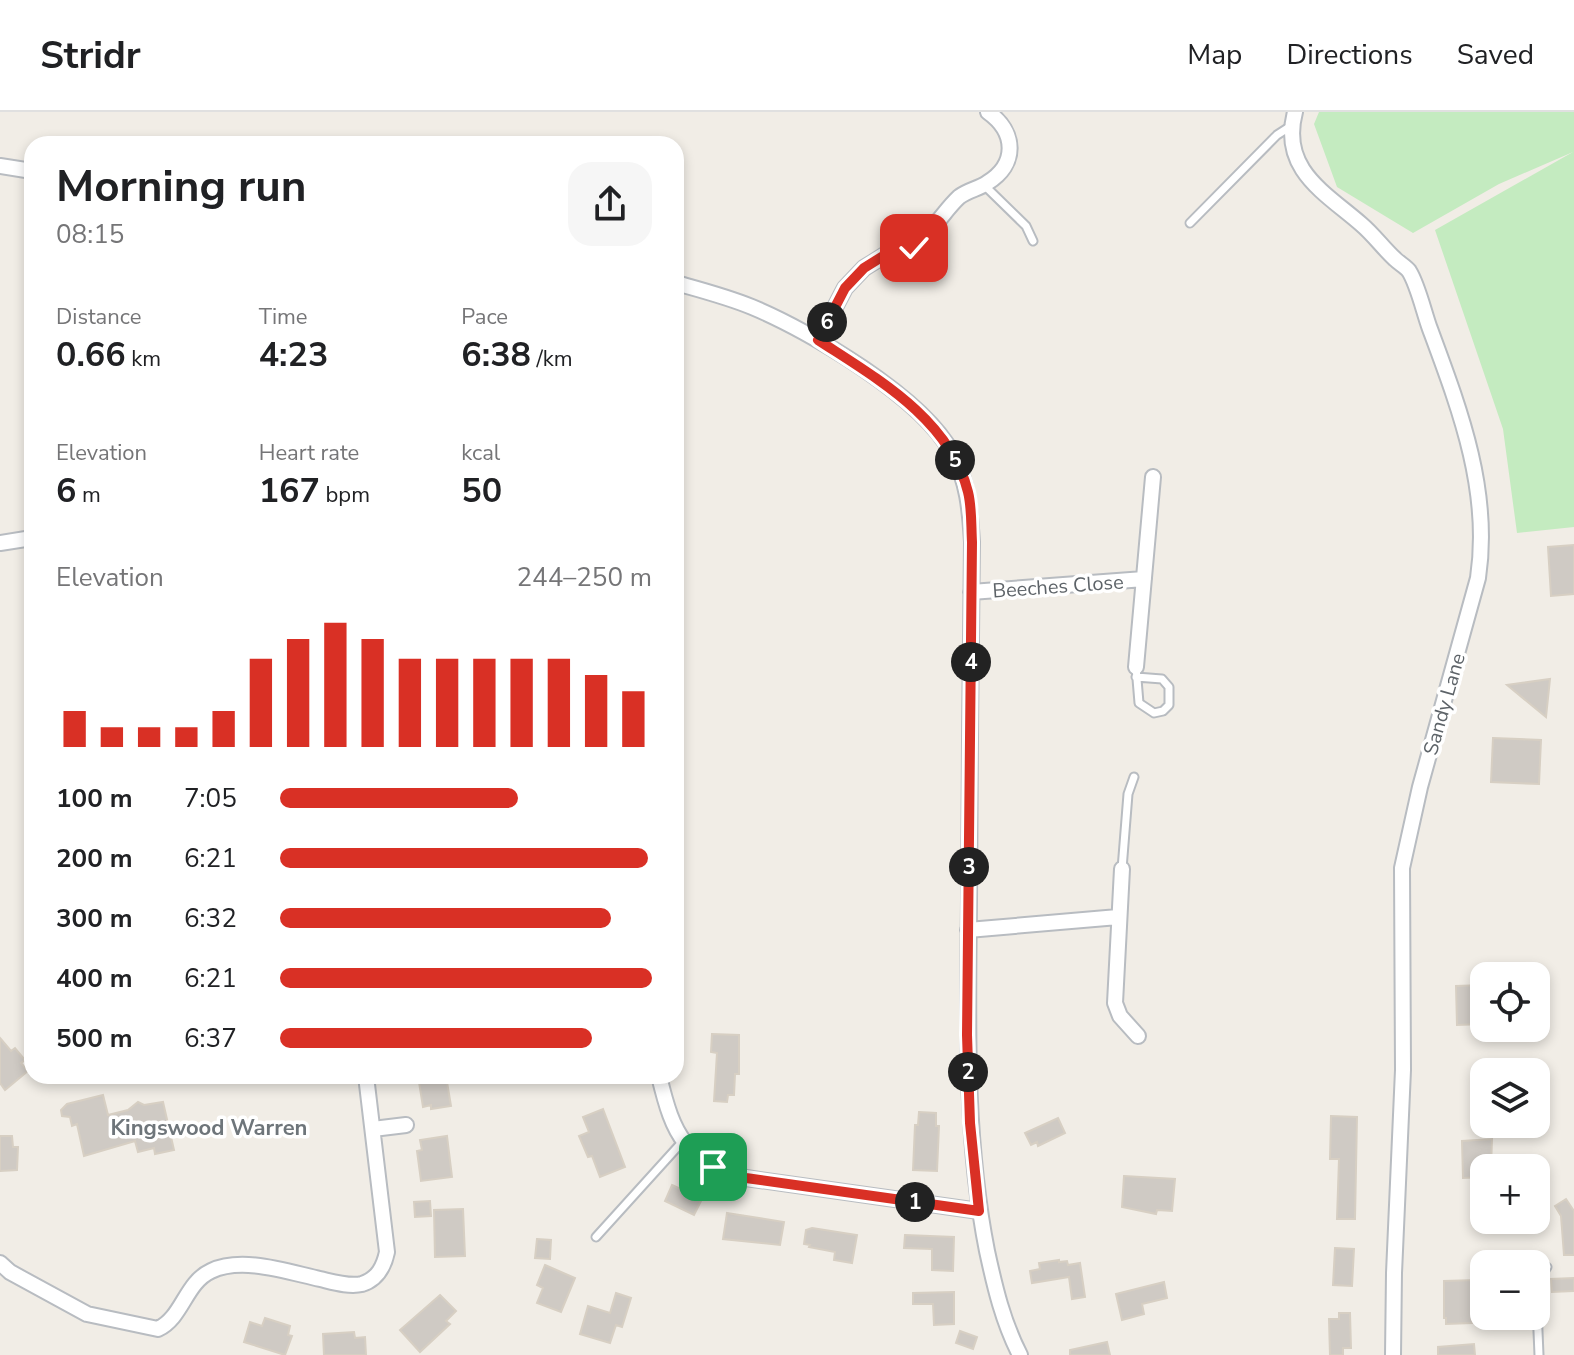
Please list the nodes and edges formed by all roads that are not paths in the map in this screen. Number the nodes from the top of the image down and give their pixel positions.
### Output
1 (988, 112) edge
2 (1293, 119) edge
3 (0, 166) edge
4 (24, 170) edge
5 (984, 185) junction
6 (1190, 223) dead end
7 (1033, 241) dead end
8 (684, 286) edge
9 (818, 340) junction
10 (1153, 477) dead end
11 (24, 539) edge
12 (0, 543) edge
13 (1144, 579) junction
14 (971, 592) junction
15 (1136, 672) junction
16 (1134, 777) dead end
17 (1122, 869) joint
18 (1118, 917) junction
19 (968, 930) junction
20 (1138, 1036) dead end
21 (367, 1084) edge
22 (661, 1084) edge
23 (406, 1125) dead end
24 (373, 1129) junction
25 (683, 1141) junction
26 (979, 1211) junction
27 (596, 1237) dead end
28 (3, 1272) edge
29 (1538, 1330) edge
30 (1020, 1355) edge
31 (1393, 1355) edge
32 (1539, 1355) edge

1 - 5 street
2 - 6 lane
2 - 31 street, Sandy Lane
3 - 4 street
5 - 7 lane
5 - 9 street
8 - 9 street
9 - 14 street
10 - 13 street, Beeches Close
11 - 12 street
13 - 14 street, Beeches Close
13 - 15 street, Beeches Close
14 - 19 street
15 - 15 lane
16 - 17 lane
17 - 18 street
18 - 19 street
18 - 20 street
19 - 26 street
21 - 24 street
22 - 25 street
23 - 24 street
24 - 28 street
25 - 26 street
25 - 27 lane
26 - 30 street
29 - 32 lane

